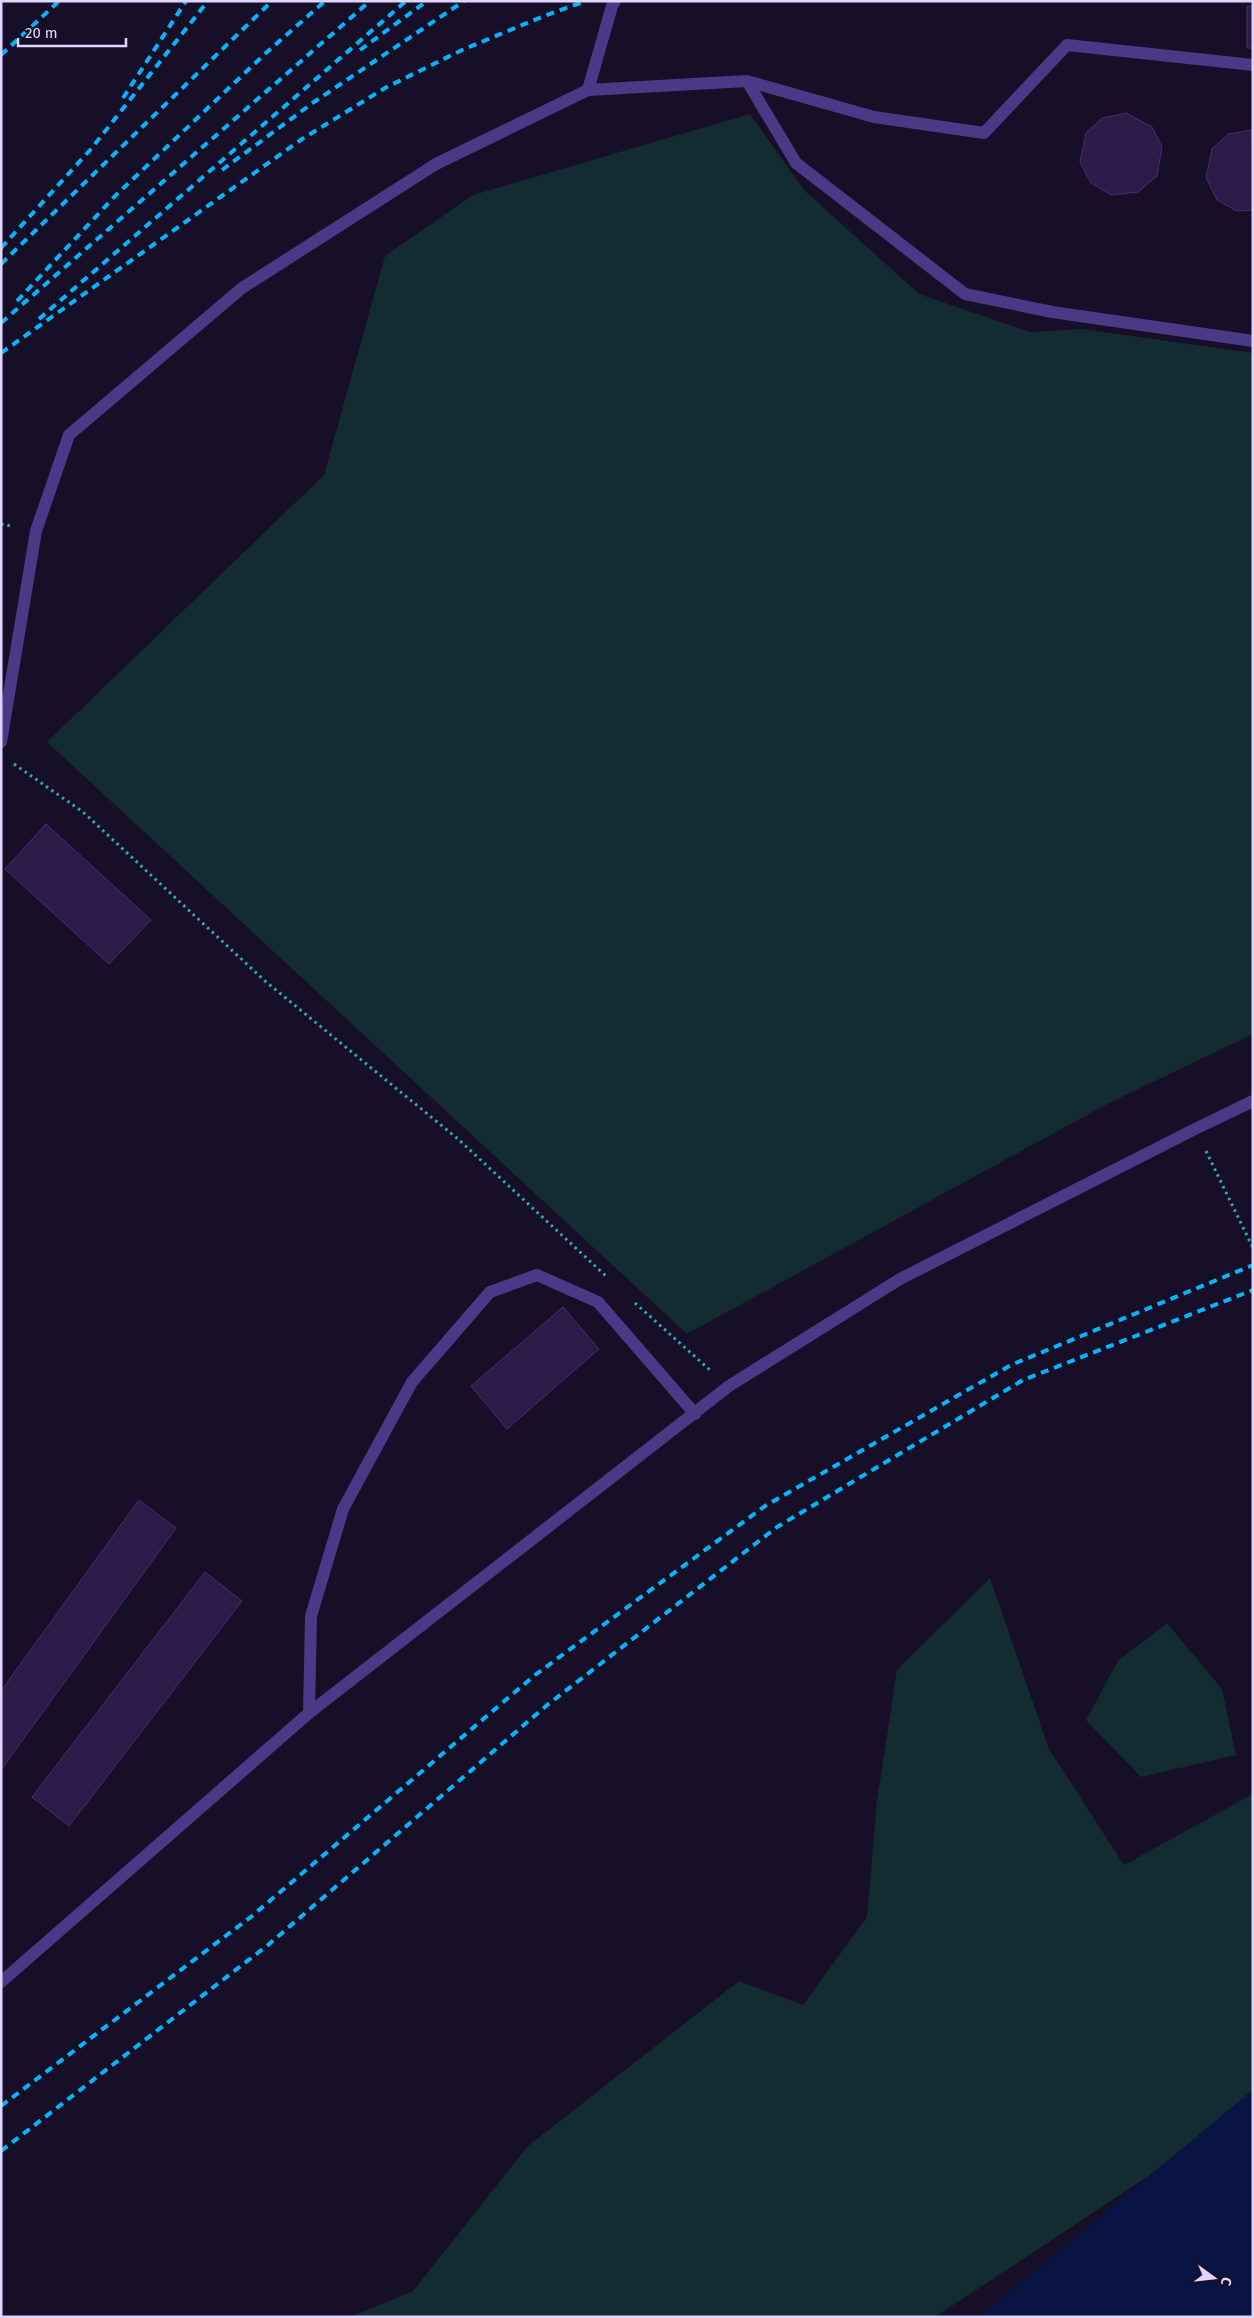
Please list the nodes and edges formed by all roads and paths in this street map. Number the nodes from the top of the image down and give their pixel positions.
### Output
1 (615, 1) edge
2 (1253, 65) edge
3 (746, 81) junction
4 (588, 90) junction
5 (1253, 341) edge
6 (1, 742) edge
7 (9, 761) dead end
8 (1253, 1101) edge
9 (1195, 1129) junction
10 (1253, 1248) edge
11 (608, 1278) dead end
12 (629, 1298) dead end
13 (729, 1386) junction
14 (695, 1414) junction
15 (309, 1713) junction
16 (1, 1982) edge

1 - 4 street
2 - 3 street
3 - 4 street
3 - 5 street
4 - 6 street
7 - 11 path
8 - 9 street
9 - 10 path
9 - 13 street
12 - 13 path
13 - 14 street
14 - 15 street
14 - 15 street
15 - 16 street

